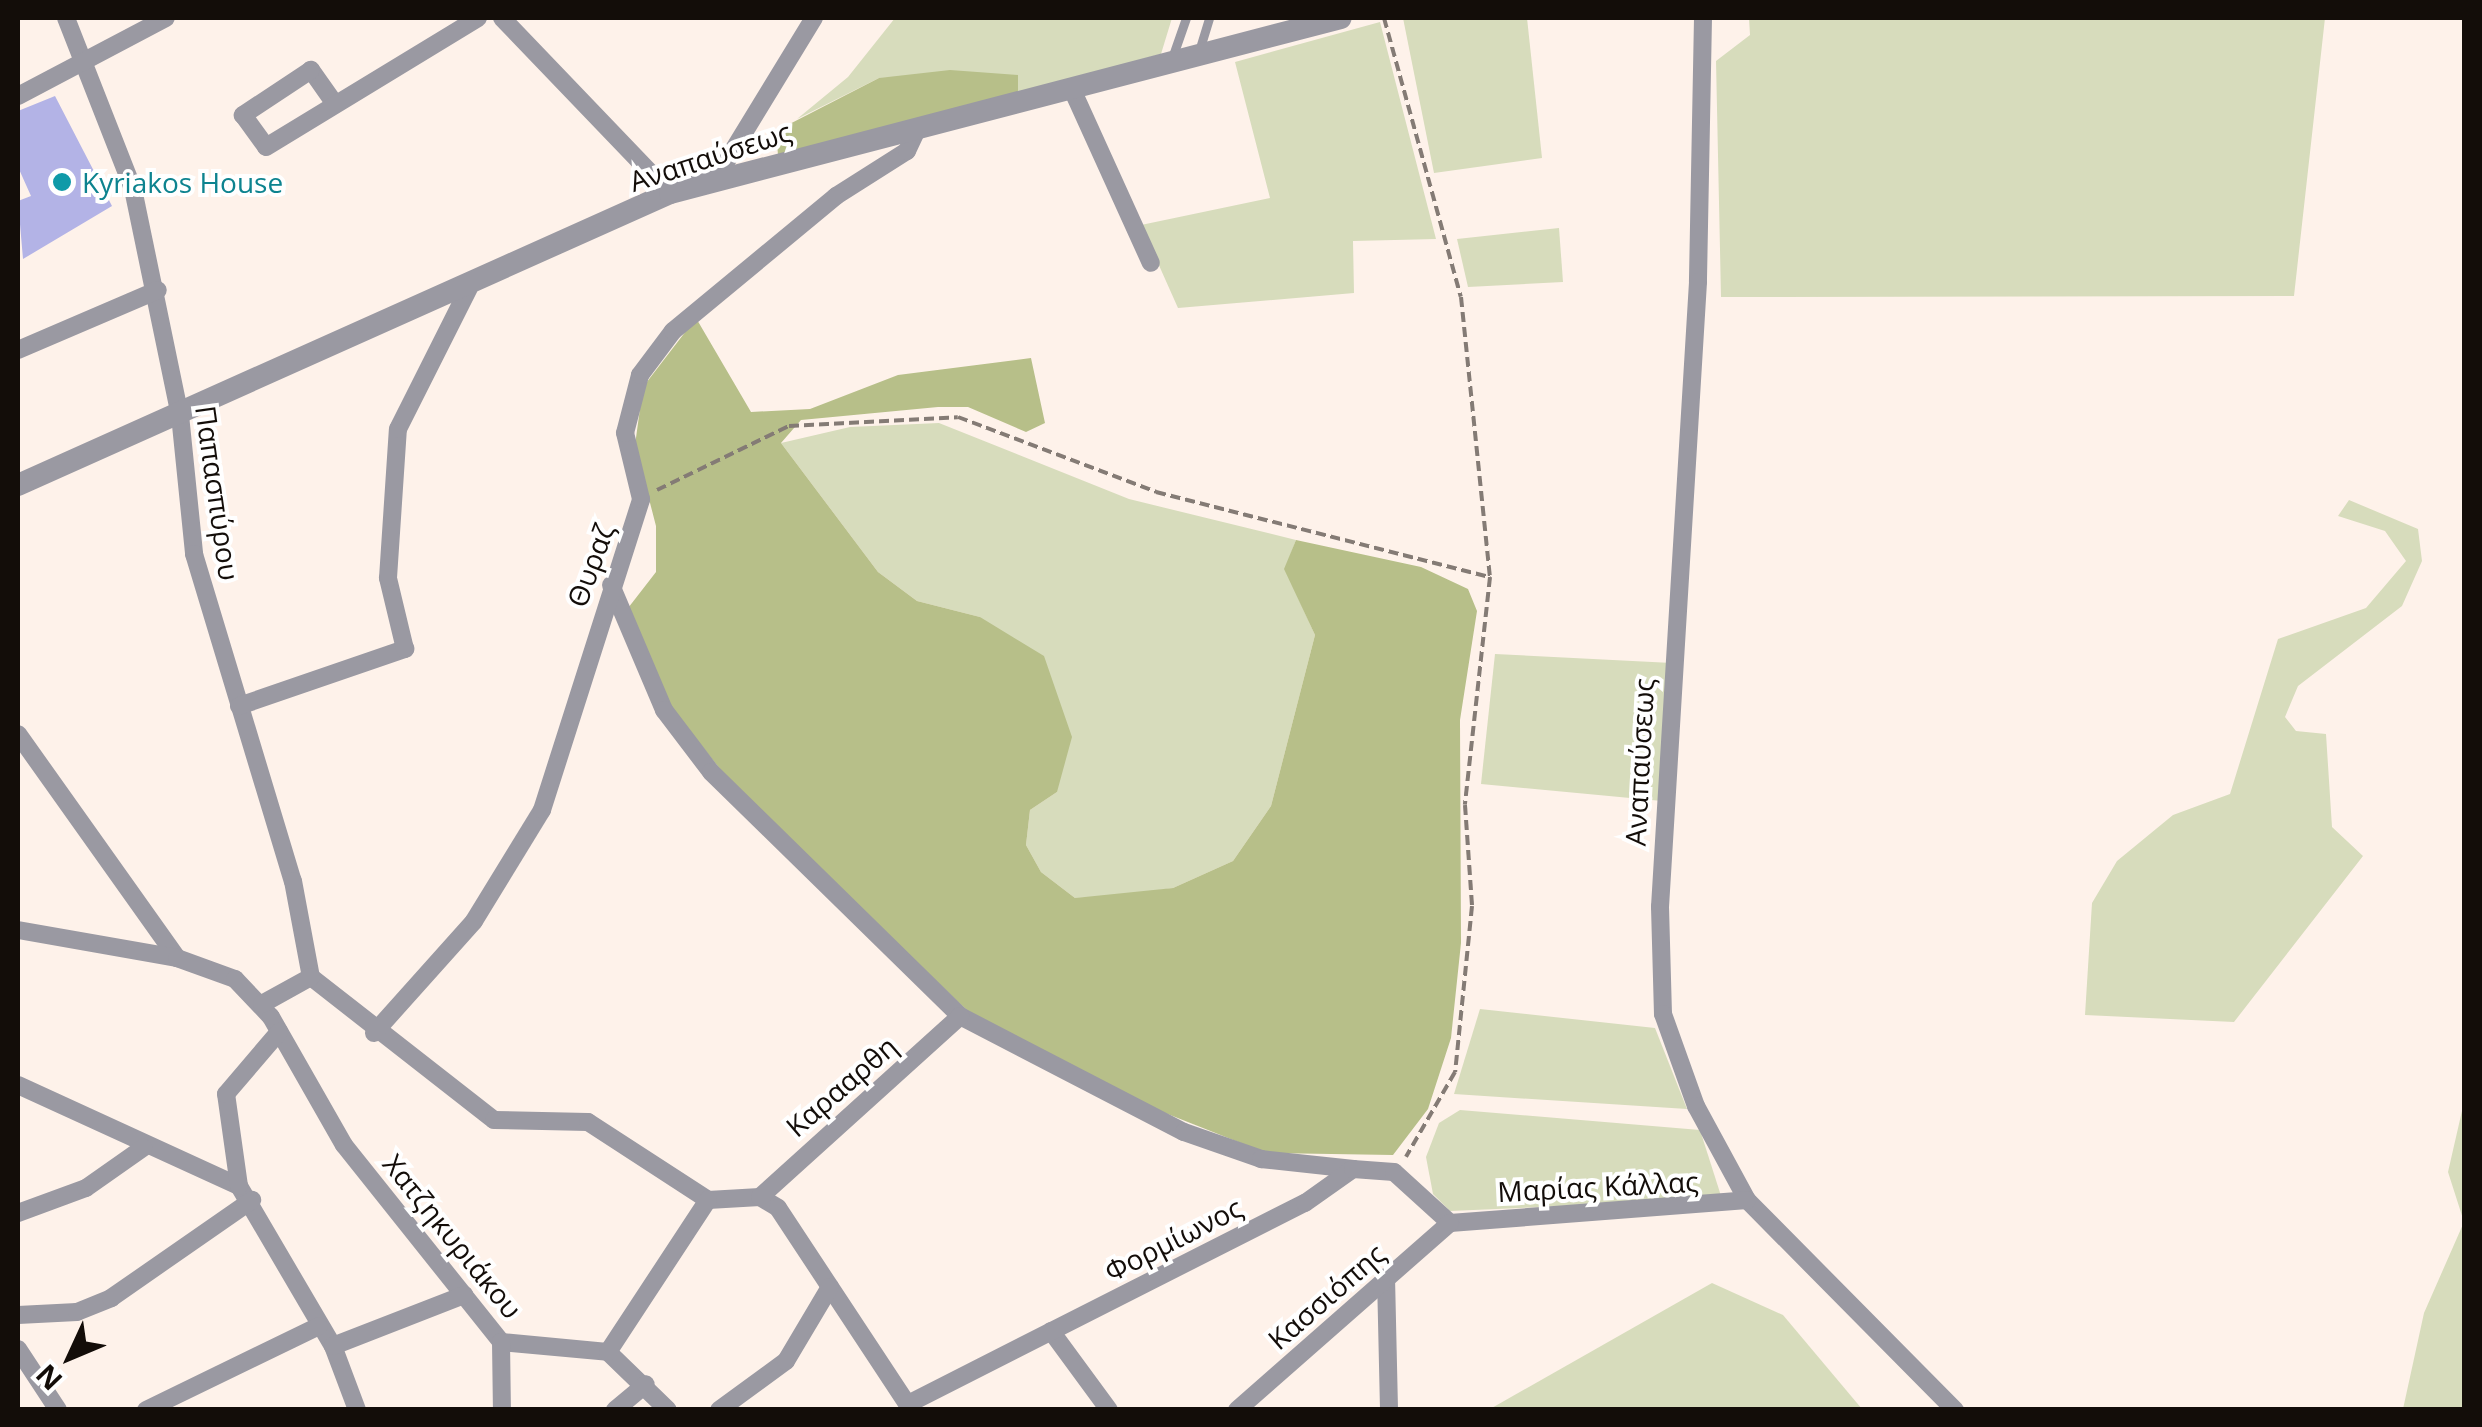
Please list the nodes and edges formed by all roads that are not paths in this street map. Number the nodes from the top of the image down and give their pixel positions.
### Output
1 (66, 18) edge
2 (166, 18) edge
3 (478, 18) edge
4 (502, 18) edge
5 (814, 18) edge
6 (1186, 18) edge
7 (1209, 18) edge
8 (1341, 18) edge
9 (1706, 18) edge
10 (1298, 22) edge
11 (1198, 54) junction
12 (1171, 61) junction
13 (82, 66) junction
14 (1071, 87) junction
15 (18, 96) edge
16 (335, 104) junction
17 (918, 127) junction
18 (715, 180) junction
19 (670, 193) junction
20 (1151, 264) dead end
21 (469, 288) junction
22 (158, 290) junction
23 (18, 350) edge
24 (180, 415) junction
25 (18, 485) edge
26 (611, 584) junction
27 (238, 706) junction
28 (18, 734) edge
29 (18, 930) edge
30 (176, 958) junction
31 (311, 977) junction
32 (262, 1004) junction
33 (960, 1016) junction
34 (279, 1032) junction
35 (374, 1033) junction
36 (18, 1085) edge
37 (143, 1148) junction
38 (1352, 1169) junction
39 (246, 1193) junction
40 (760, 1197) junction
41 (708, 1200) junction
42 (1746, 1200) junction
43 (18, 1212) edge
44 (1450, 1223) junction
45 (1386, 1277) junction
46 (830, 1287) junction
47 (464, 1294) junction
48 (18, 1315) edge
49 (319, 1326) junction
50 (1051, 1330) junction
51 (501, 1342) junction
52 (334, 1346) junction
53 (18, 1350) edge
54 (608, 1352) junction
55 (646, 1384) junction
56 (909, 1407) edge
57 (58, 1410) edge
58 (146, 1410) edge
59 (357, 1410) edge
60 (502, 1410) edge
61 (615, 1410) edge
62 (668, 1410) edge
63 (719, 1410) edge
64 (1109, 1410) edge
65 (1237, 1410) edge
66 (1389, 1410) edge
67 (1955, 1410) edge

1 - 13 street, Παπασπύρου
2 - 13 street
3 - 16 street
4 - 19 street
5 - 18 street
6 - 12 lane
7 - 11 lane
8 - 10 street, Αναπαύσεως
9 - 42 street, Αναπαύσεως
10 - 11 street, Αναπαύσεως
11 - 12 street, Αναπαύσεως
12 - 14 street, Αναπαύσεως
13 - 15 street
13 - 22 street, Παπασπύρου
14 - 17 street, Αναπαύσεως
14 - 20 street
16 - 16 street
17 - 18 street, Αναπαύσεως
17 - 26 street, Θυραζ
18 - 19 street, Αναπαύσεως
19 - 21 street, Αναπαύσεως
21 - 24 street, Αναπαύσεως
21 - 27 street
22 - 23 street
22 - 24 street, Παπασπύρου
24 - 25 street, Αναπαύσεως
24 - 27 street, Παπασπύρου
26 - 33 street
26 - 35 street, Θυραζ
27 - 31 street, Παπασπύρου
28 - 30 street
29 - 30 street
30 - 32 street
31 - 32 street
31 - 35 street
32 - 34 street, Χατζηκυριάκου
33 - 38 street
33 - 40 street, Καρααρθη
34 - 39 street
34 - 47 street, Χατζηκυριάκου
35 - 41 street
36 - 37 street
37 - 39 street
37 - 43 street
38 - 44 street
38 - 50 street, Φορμίωνος
39 - 48 street
39 - 49 street
40 - 41 street
40 - 46 street
41 - 54 street
42 - 44 street, Μαρίας Κάλλας
42 - 67 street, Αναπαύσεως
44 - 45 street, Κασσιόπης
45 - 65 street, Κασσιόπης
45 - 66 street
46 - 56 street
46 - 63 street
47 - 51 street, Χατζηκυριάκου
47 - 52 street
49 - 52 street
49 - 58 street
50 - 56 street, Φορμίωνος
50 - 64 street
51 - 54 street, Χατζηκυριάκου
51 - 60 street
52 - 59 street
53 - 57 street
54 - 55 street
55 - 61 street
55 - 62 street

